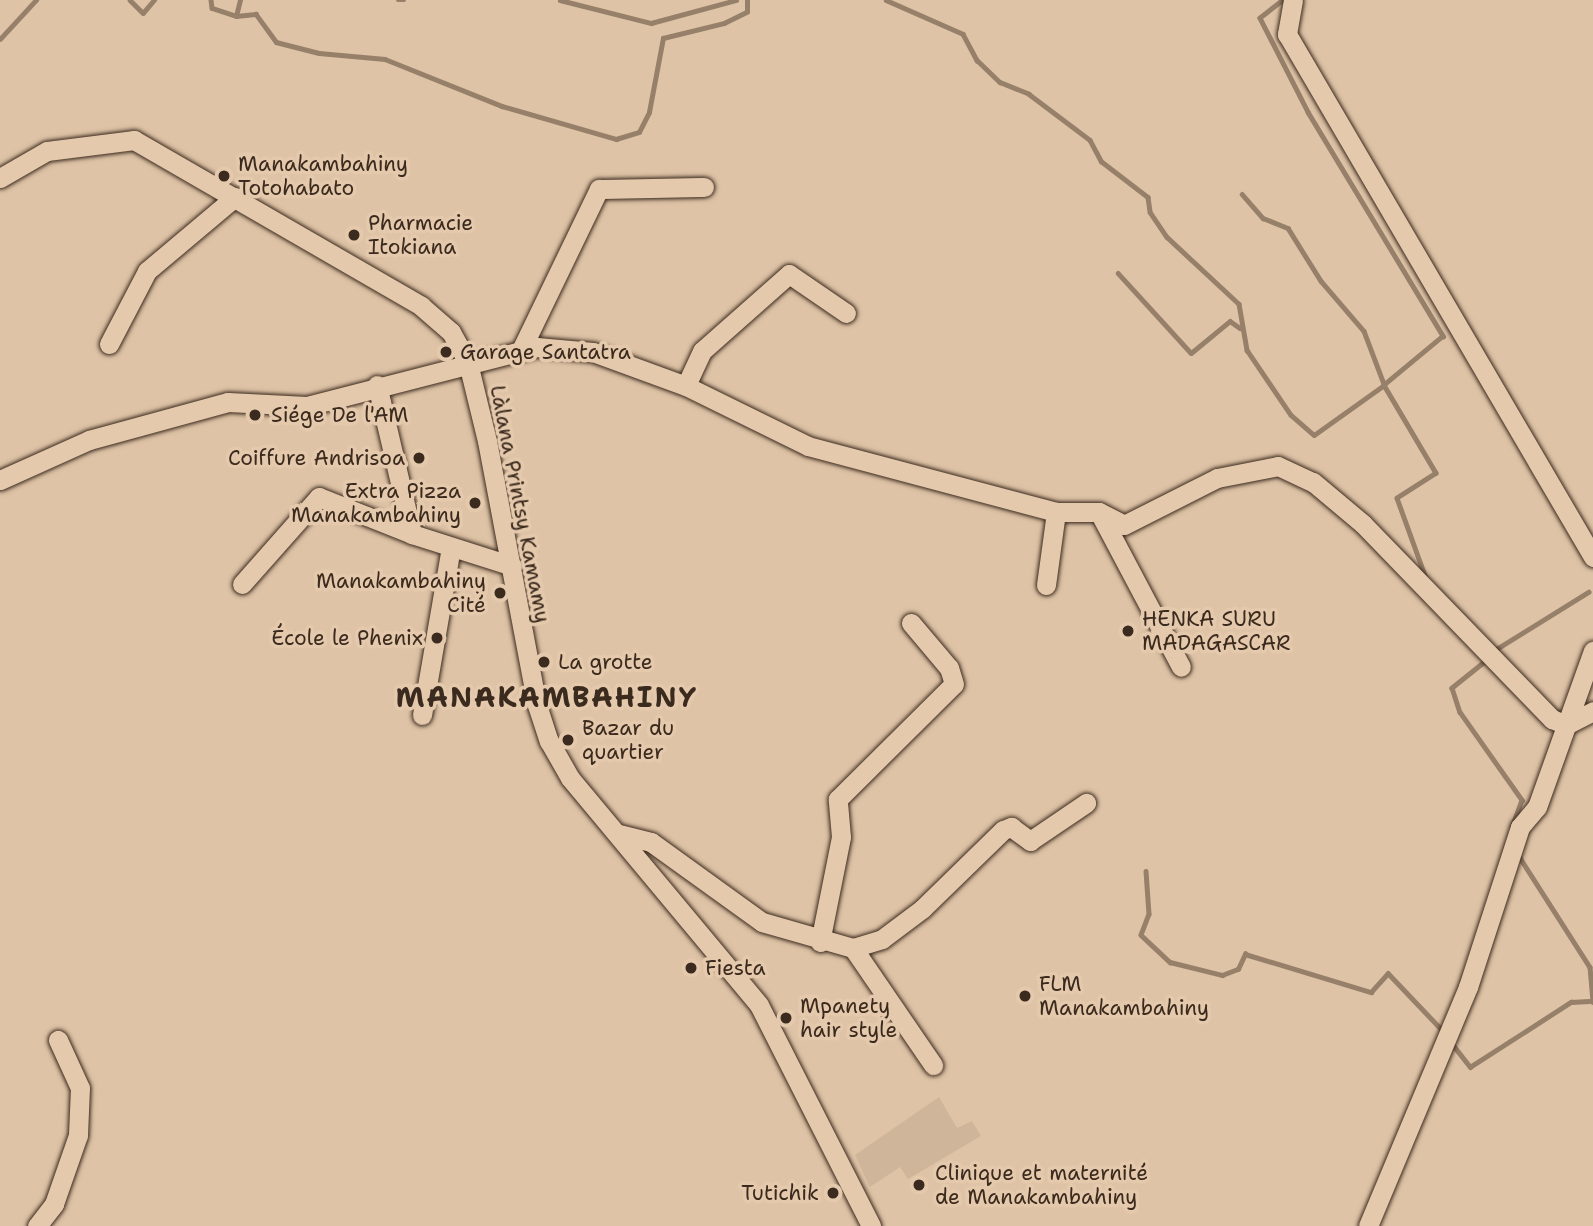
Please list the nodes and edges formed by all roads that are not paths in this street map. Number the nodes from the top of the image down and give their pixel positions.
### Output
1 (1293, 0) edge
2 (0, 178) edge
3 (704, 187) dead end
4 (235, 197) junction
5 (846, 313) dead end
6 (109, 344) dead end
7 (521, 350) junction
8 (468, 363) junction
9 (377, 385) junction
10 (687, 386) junction
11 (0, 480) edge
12 (1056, 512) junction
13 (1099, 512) junction
14 (412, 534) junction
15 (451, 547) junction
16 (1593, 557) edge
17 (512, 566) junction
18 (242, 584) dead end
19 (1046, 585) dead end
20 (911, 622) dead end
21 (1593, 651) edge
22 (1181, 667) dead end
23 (1593, 711) edge
24 (422, 715) dead end
25 (1566, 725) junction
26 (1086, 803) dead end
27 (618, 834) junction
28 (820, 942) junction
29 (853, 948) junction
30 (58, 1040) dead end
31 (933, 1065) dead end
32 (37, 1226) edge
33 (871, 1226) edge
34 (1367, 1226) edge

1 - 16 street
2 - 4 street, Làlana Printsy Kamamy
3 - 7 street
4 - 6 street
4 - 8 street, Làlana Printsy Kamamy
5 - 10 street
7 - 8 street
7 - 10 street
8 - 9 street
8 - 17 street, Làlana Printsy Kamamy
9 - 11 street
9 - 14 street
10 - 12 street
12 - 13 street
12 - 19 street
13 - 22 street
13 - 25 street
14 - 15 street
14 - 18 street
15 - 17 street
15 - 24 street
17 - 27 street, Làlana Printsy Kamamy
20 - 28 street
21 - 25 street
23 - 25 street
25 - 34 street
26 - 29 street
27 - 28 street
27 - 33 street, Làlana Printsy Kamamy
28 - 29 street
29 - 31 street
30 - 32 street

